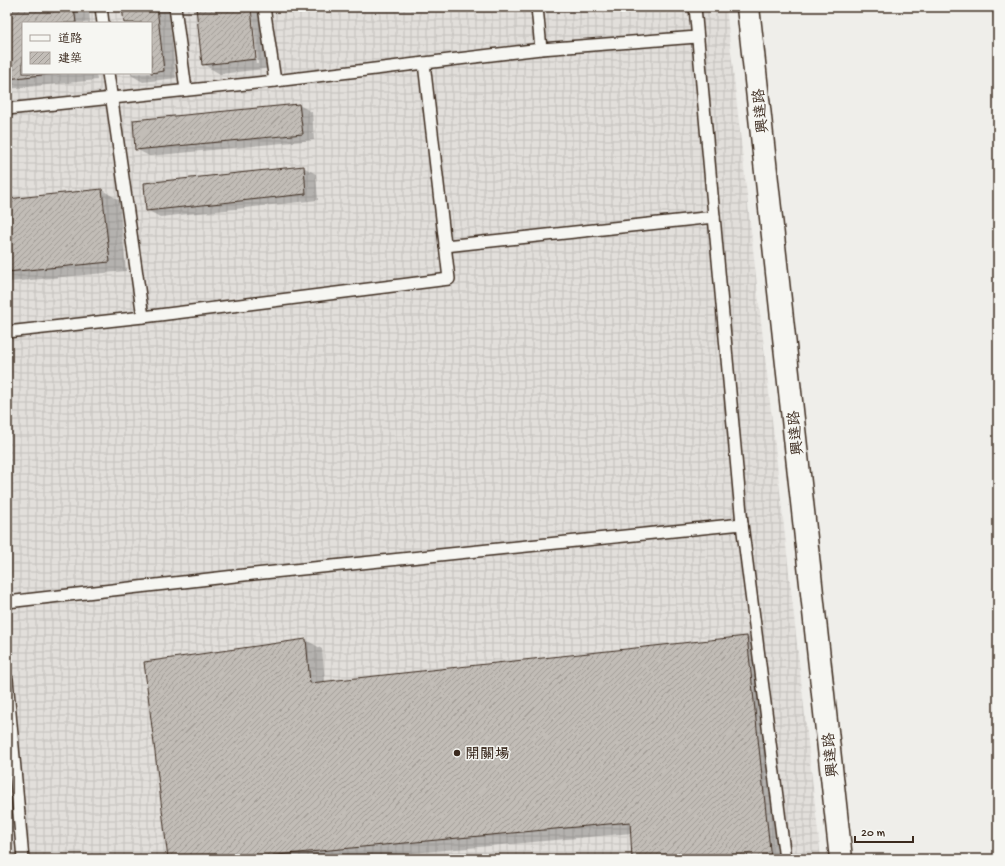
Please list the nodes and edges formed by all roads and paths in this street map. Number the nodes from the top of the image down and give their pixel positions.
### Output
1 (101, 7) edge
2 (175, 7) edge
3 (264, 7) edge
4 (537, 7) edge
5 (694, 7) edge
6 (748, 7) edge
7 (103, 22) edge
8 (697, 37) junction
9 (541, 49) junction
10 (424, 62) junction
11 (108, 74) edge
12 (275, 81) junction
13 (186, 90) junction
14 (111, 98) junction
15 (7, 109) edge
16 (714, 217) junction
17 (445, 246) junction
18 (143, 317) junction
19 (7, 332) edge
20 (742, 524) junction
21 (7, 602) edge
22 (7, 679) edge
23 (23, 859) edge
24 (785, 859) edge
25 (841, 859) edge

1 - 7 lane
2 - 13 lane
3 - 12 lane
4 - 9 lane
5 - 8 lane
6 - 25 street, 興達路
8 - 9 lane
8 - 16 lane
9 - 10 lane
10 - 12 lane
10 - 17 lane
11 - 14 lane
12 - 13 lane
13 - 14 lane
14 - 15 lane
14 - 18 lane
16 - 17 lane
16 - 20 lane
17 - 18 lane
18 - 19 lane
20 - 21 lane
20 - 24 lane
22 - 23 lane

